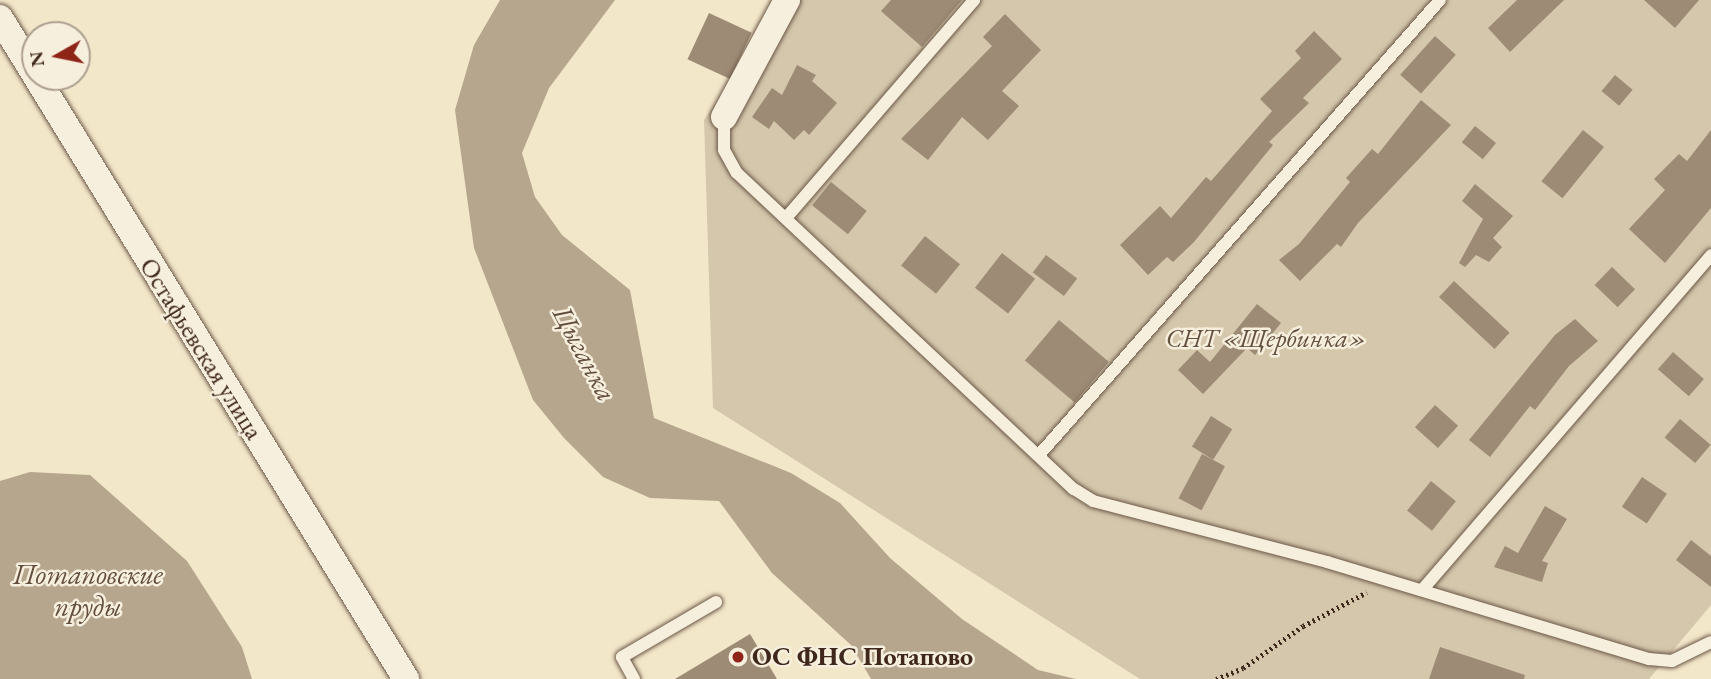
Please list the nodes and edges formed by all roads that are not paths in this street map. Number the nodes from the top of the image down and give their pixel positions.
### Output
1 (788, 0) edge
2 (974, 0) edge
3 (1440, 0) edge
4 (0, 18) edge
5 (10, 61) edge
6 (724, 117) joint
7 (786, 218) junction
8 (1711, 255) edge
9 (1040, 455) junction
10 (1423, 589) junction
11 (716, 602) dead end
12 (1711, 642) edge
13 (406, 679) edge
14 (634, 679) edge

1 - 6 street
2 - 7 lane
3 - 9 lane
4 - 5 street, Остафьевская улица
5 - 13 street, Остафьевская улица
6 - 7 lane
7 - 9 lane
8 - 10 lane
9 - 10 lane
10 - 12 lane
11 - 14 lane

